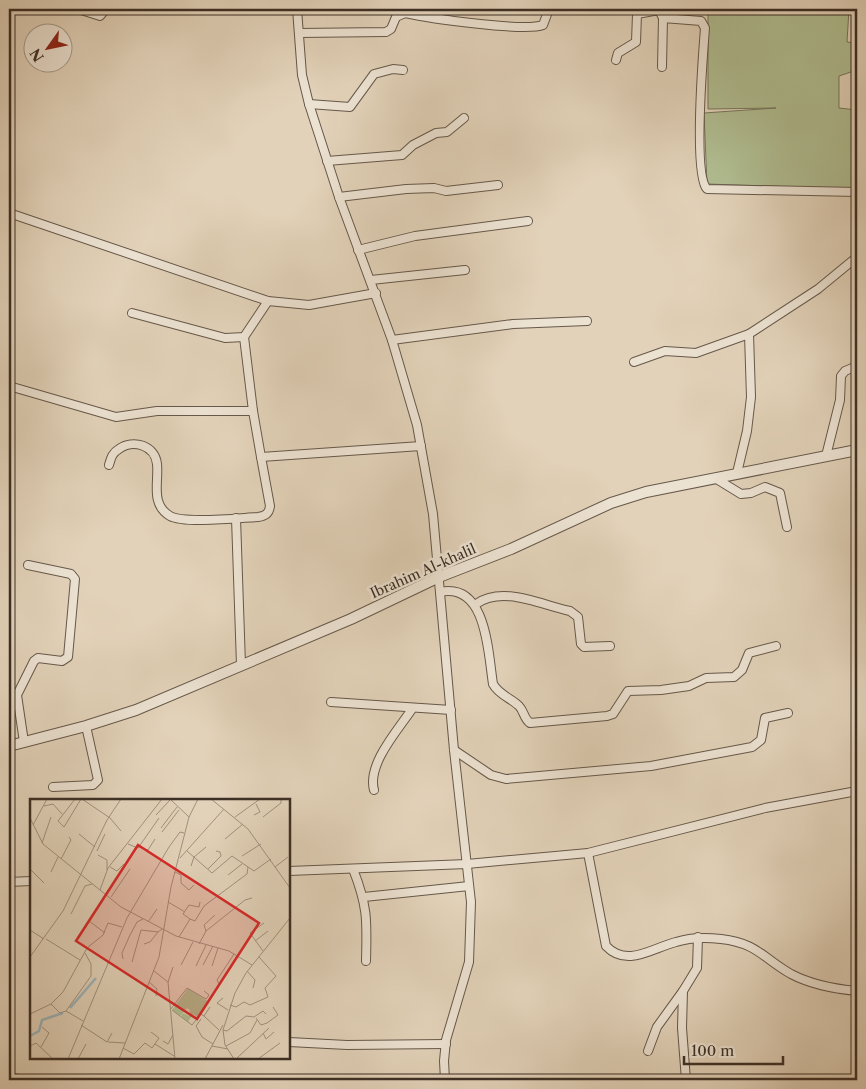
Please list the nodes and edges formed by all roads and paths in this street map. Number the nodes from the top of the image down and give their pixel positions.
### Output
1 (78, 9) edge
2 (106, 9) edge
3 (297, 9) edge
4 (549, 9) edge
5 (663, 18) junction
6 (299, 33) junction
7 (616, 60) dead end
8 (662, 67) dead end
9 (403, 70) dead end
10 (309, 104) junction
11 (464, 118) dead end
12 (327, 161) junction
13 (498, 185) dead end
14 (857, 192) edge
15 (339, 197) junction
16 (9, 213) edge
17 (528, 221) dead end
18 (358, 250) junction
19 (857, 257) edge
20 (465, 270) dead end
21 (372, 280) junction
22 (376, 293) junction
23 (268, 301) junction
24 (132, 313) dead end
25 (587, 321) dead end
26 (749, 334) junction
27 (244, 337) junction
28 (392, 340) junction
29 (634, 362) dead end
30 (857, 366) edge
31 (9, 386) edge
32 (253, 411) junction
33 (421, 446) junction
34 (857, 450) edge
35 (826, 456) junction
36 (261, 457) junction
37 (109, 465) dead end
38 (737, 473) junction
39 (715, 478) junction
40 (236, 518) junction
41 (787, 527) dead end
42 (28, 566) dead end
43 (439, 577) junction
44 (440, 592) junction
45 (476, 604) junction
46 (610, 646) dead end
47 (776, 646) dead end
48 (241, 665) junction
49 (331, 702) dead end
50 (412, 709) junction
51 (451, 710) junction
52 (788, 713) dead end
53 (86, 726) junction
54 (24, 742) junction
55 (9, 746) edge
56 (454, 750) junction
57 (53, 788) dead end
58 (374, 790) dead end
59 (857, 791) edge
60 (588, 853) junction
61 (467, 864) junction
62 (352, 869) junction
63 (290, 871) edge
64 (30, 881) edge
65 (9, 882) edge
66 (469, 886) junction
67 (364, 896) junction
68 (698, 937) junction
69 (366, 961) dead end
70 (683, 991) junction
71 (857, 991) edge
72 (290, 1042) edge
73 (446, 1044) junction
74 (648, 1051) dead end
75 (9, 1066) edge
76 (10, 1078) edge
77 (31, 1080) edge
78 (445, 1080) edge
79 (686, 1080) edge

1 - 2 street
3 - 6 street
4 - 6 street
5 - 7 street
5 - 8 street
5 - 14 street
6 - 10 street
9 - 10 street
10 - 12 street
11 - 12 street
12 - 15 street
13 - 15 street
15 - 18 street
16 - 23 street
17 - 18 street
18 - 21 street
19 - 26 street
20 - 21 street
21 - 22 street
22 - 23 street
22 - 28 street
23 - 27 street
24 - 27 street
25 - 28 street
26 - 29 street
26 - 38 street
27 - 32 street
28 - 33 street
30 - 35 street
31 - 32 street
32 - 36 street
33 - 36 street
33 - 43 street
34 - 35 street, Ibrahim Al-khalil
35 - 38 street, Ibrahim Al-khalil
36 - 40 street
37 - 40 street
38 - 39 street, Ibrahim Al-khalil
39 - 41 street
39 - 43 street, Ibrahim Al-khalil
40 - 48 street
42 - 54 street
43 - 44 street
43 - 48 street, Ibrahim Al-khalil
44 - 45 street
44 - 51 street
45 - 46 street
45 - 47 street
48 - 53 street, Ibrahim Al-khalil
49 - 50 street
50 - 51 street
50 - 58 street
51 - 56 street
52 - 56 street
53 - 54 street, Ibrahim Al-khalil
53 - 57 street
54 - 55 street, Ibrahim Al-khalil
56 - 61 street
59 - 60 street
60 - 61 street
60 - 68 street
61 - 62 street
61 - 66 street
62 - 63 street
62 - 67 street
64 - 65 street
66 - 67 street
66 - 73 street
67 - 69 street
68 - 70 street
68 - 71 street
70 - 74 street
70 - 79 street
72 - 73 street
73 - 78 street
75 - 76 street
76 - 77 street

